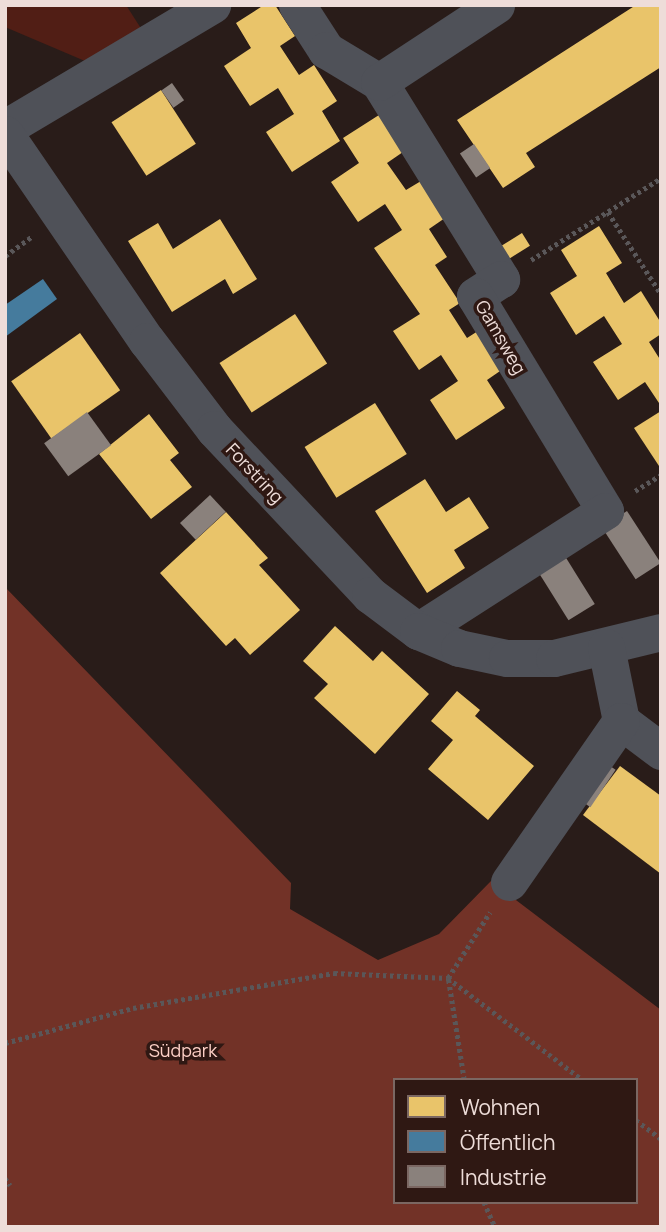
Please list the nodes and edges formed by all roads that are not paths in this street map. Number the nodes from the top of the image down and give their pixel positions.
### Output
1 (212, 5) edge
2 (297, 5) edge
3 (496, 5) edge
4 (379, 82) junction
5 (5, 128) edge
6 (5, 134) edge
7 (418, 631) junction
8 (661, 632) edge
9 (607, 647) junction
10 (621, 721) junction
11 (661, 751) edge
12 (509, 882) road end

1 - 5 street
2 - 4 street, Gamsweg
3 - 4 street
4 - 7 street, Gamsweg
6 - 7 street, Forstring
7 - 9 street, Forstring
8 - 9 street, Forstring
9 - 10 street
10 - 11 street
10 - 12 street

